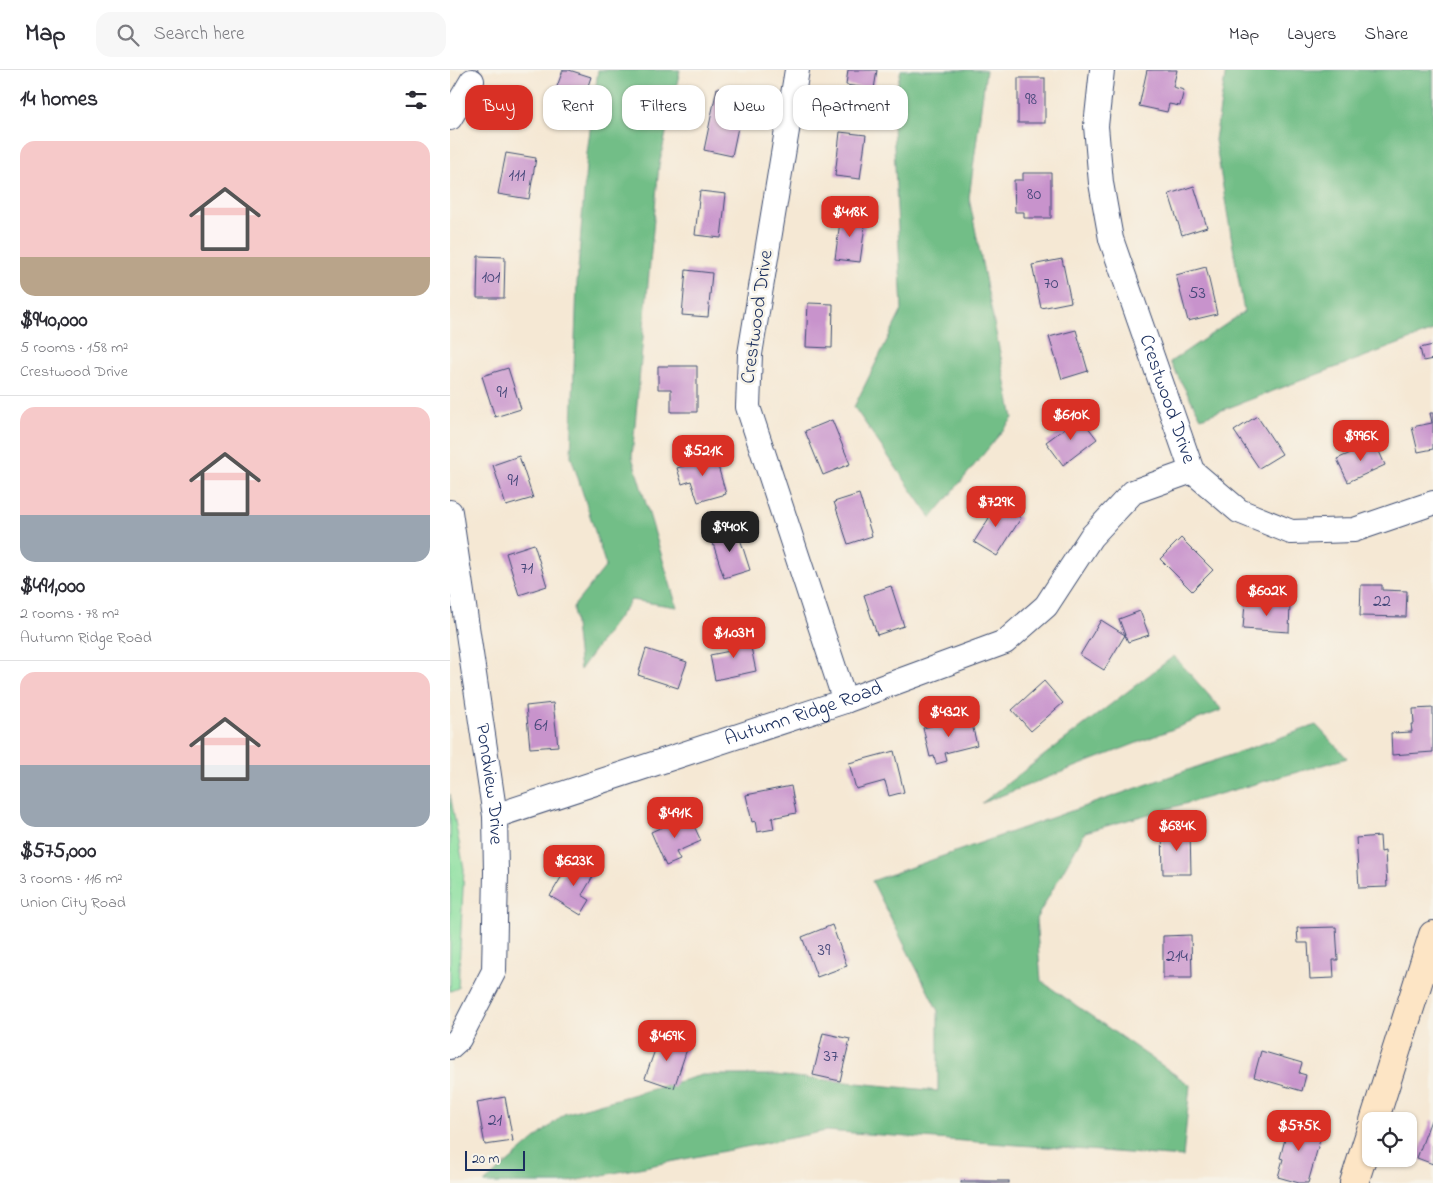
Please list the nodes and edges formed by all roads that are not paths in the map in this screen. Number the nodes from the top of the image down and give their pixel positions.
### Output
1 (797, 70) edge
2 (1102, 70) edge
3 (472, 81) dead end
4 (450, 118) edge
5 (1192, 471) junction
6 (1433, 504) edge
7 (450, 512) edge
8 (844, 701) junction
9 (495, 816) junction
10 (1433, 935) edge
11 (450, 1047) edge
12 (1377, 1112) edge
13 (1362, 1158) edge
14 (1354, 1183) edge

1 - 8 street, Crestwood Drive
2 - 5 street, Crestwood Drive
3 - 4 street
5 - 6 street, Crestwood Drive
5 - 8 street, Autumn Ridge Road
7 - 9 street, Pondview Drive
8 - 9 street, Autumn Ridge Road
9 - 11 street, Pondview Drive
10 - 12 main road
13 - 14 main road

